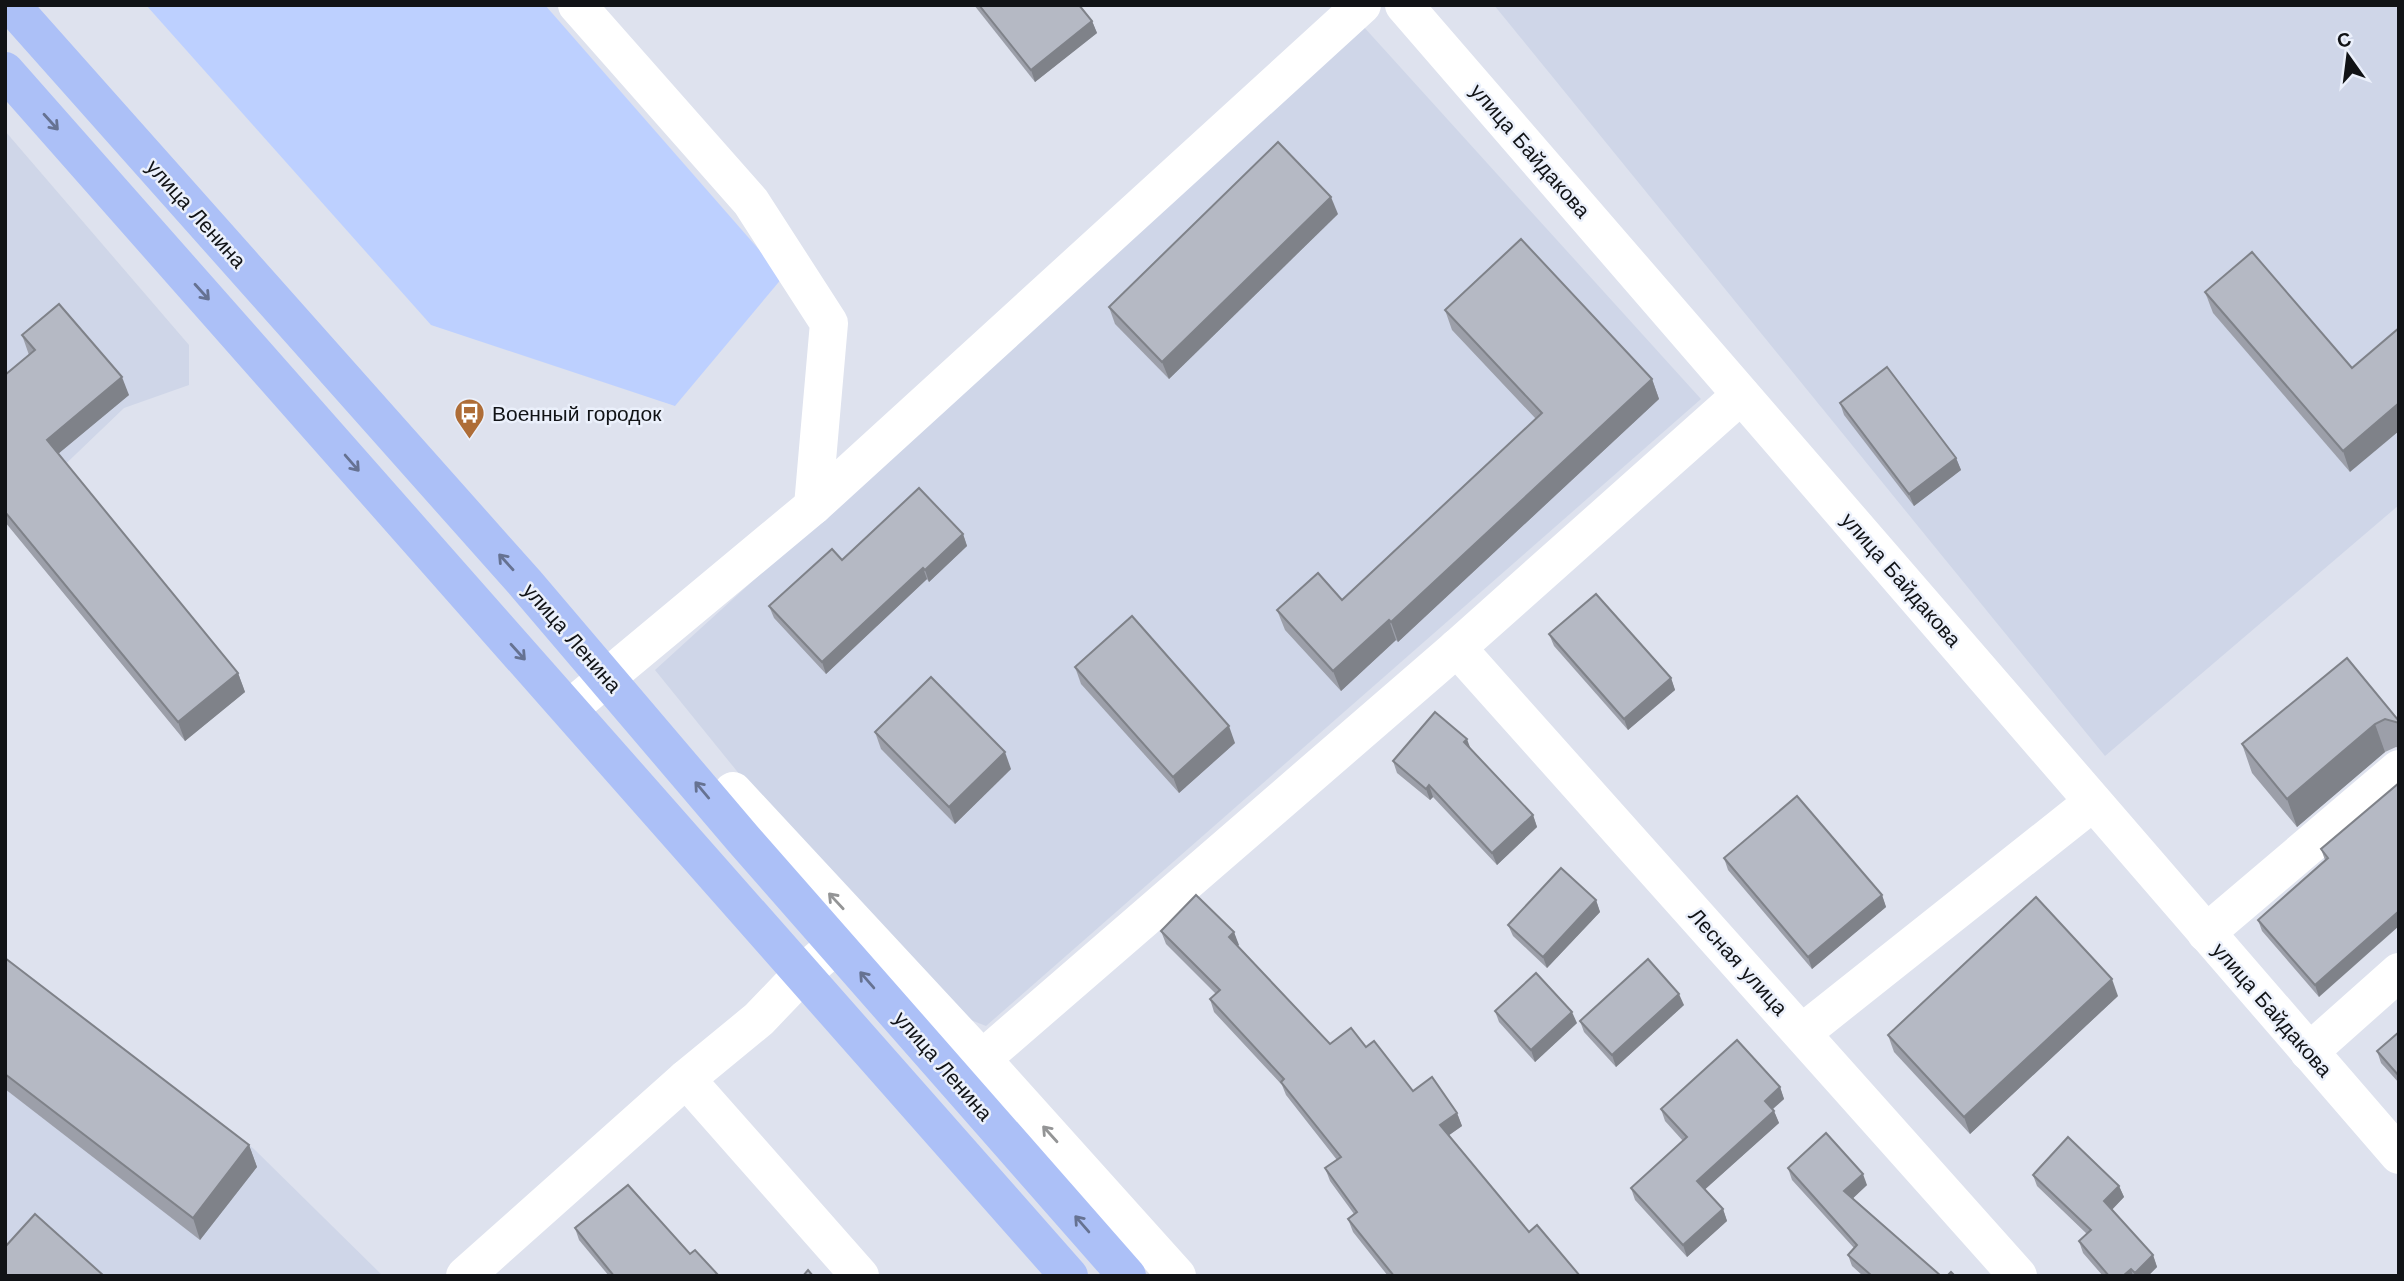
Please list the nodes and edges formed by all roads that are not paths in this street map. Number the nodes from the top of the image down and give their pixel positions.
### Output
1 (11, 5) edge
2 (578, 5) edge
3 (1362, 5) edge
4 (1404, 5) edge
5 (5, 71) edge
6 (1741, 395) junction
7 (813, 506) junction
8 (1457, 648) junction
9 (607, 678) junction
10 (569, 709) junction
11 (2399, 769) edge
12 (733, 791) dead end
13 (2093, 802) junction
14 (2206, 933) junction
15 (836, 945) junction
16 (2399, 972) edge
17 (803, 973) junction
18 (1802, 1033) junction
19 (2309, 1052) junction
20 (982, 1059) junction
21 (686, 1079) junction
22 (2399, 1155) edge
23 (465, 1276) edge
24 (860, 1276) edge
25 (1069, 1276) edge
26 (1127, 1276) edge
27 (1177, 1276) edge
28 (2018, 1276) edge

9 -> 1 main road, улица Ленина
2 - 7 street
3 - 7 street
4 - 6 street, улица Байдакова
5 -> 10 main road, улица Ленина
6 - 8 street
6 - 13 street, улица Байдакова
7 - 9 street
8 - 18 street, Лесная улица
8 - 20 street
9 - 10 street
15 -> 9 main road, улица Ленина
10 - 17 main road, улица Ленина
11 - 14 street
20 -> 12 street, улица Ленина
13 - 14 street, улица Байдакова
13 - 18 street
14 - 19 street, улица Байдакова
15 - 17 street
26 -> 15 main road, улица Ленина
16 - 19 street
17 - 21 street
17 - 25 main road, улица Ленина
18 - 28 street, Лесная улица
19 - 22 street, улица Байдакова
27 -> 20 street, улица Ленина
21 - 23 street
21 - 24 street

